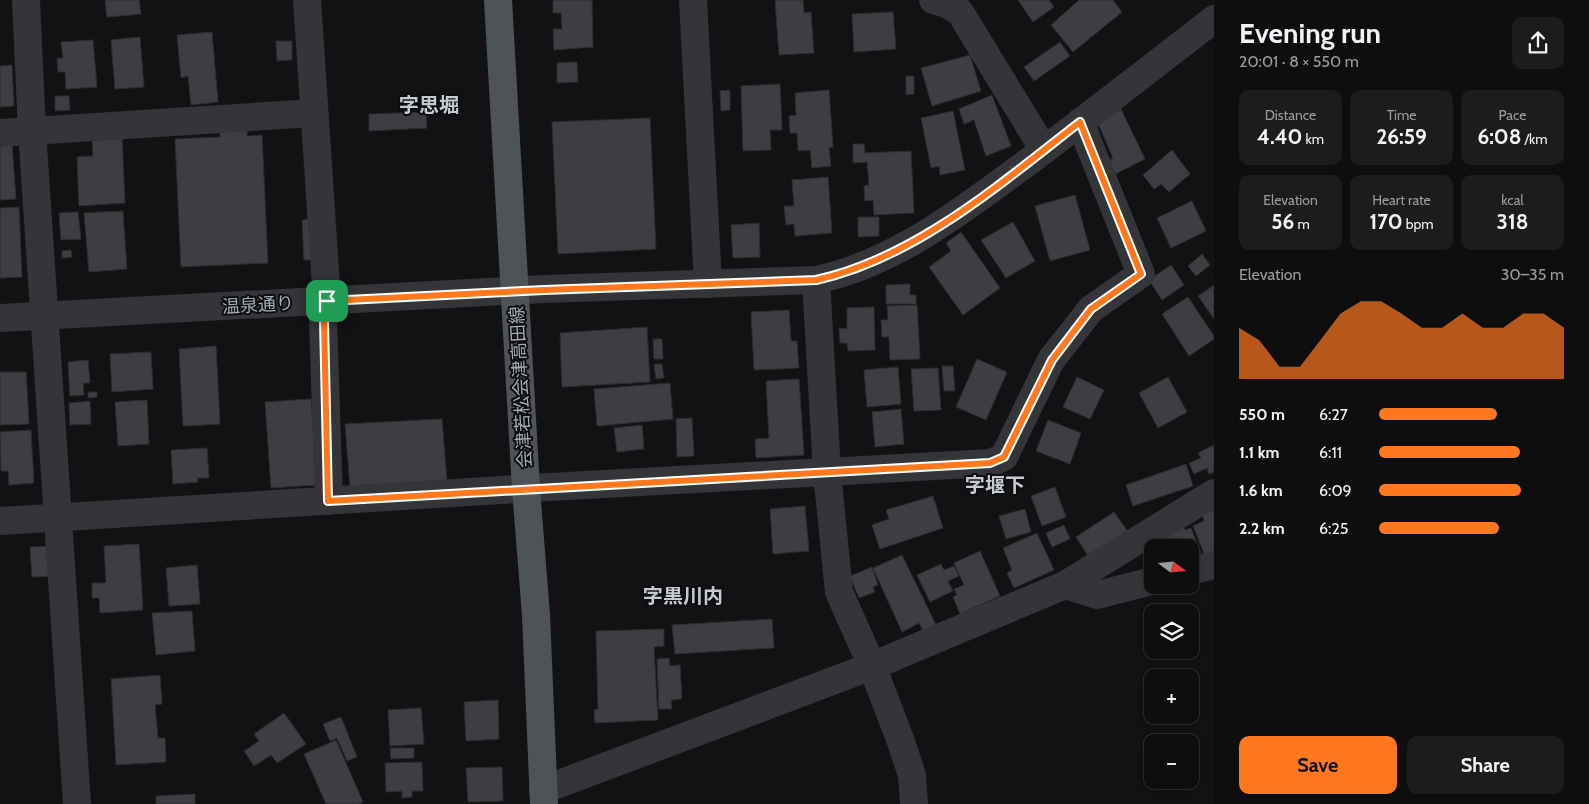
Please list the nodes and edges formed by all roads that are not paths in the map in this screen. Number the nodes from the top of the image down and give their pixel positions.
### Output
1 (26, 0) edge
2 (307, 0) edge
3 (498, 0) edge
4 (693, 0) edge
5 (933, 0) edge
6 (1214, 19) edge
7 (314, 112) junction
8 (1080, 122) junction
9 (32, 131) junction
10 (0, 133) edge
11 (1044, 150) junction
12 (816, 280) junction
13 (708, 284) junction
14 (515, 291) junction
15 (327, 301) junction
16 (45, 316) junction
17 (0, 318) edge
18 (827, 472) junction
19 (526, 488) junction
20 (1214, 493) edge
21 (328, 501) junction
22 (58, 518) junction
23 (0, 522) edge
24 (1214, 565) edge
25 (1199, 569) edge
26 (1144, 583) edge
27 (1065, 585) junction
28 (872, 666) junction
29 (544, 797) edge
30 (77, 804) edge
31 (914, 804) edge

1 - 9 street
2 - 7 street
3 - 14 main road, 会津若松会津高田線
4 - 13 street
5 - 11 street
6 - 8 street, 温泉通り
7 - 9 street
7 - 15 street
8 - 11 street, 温泉通り
8 - 18 street
9 - 10 street
9 - 16 street
11 - 12 street, 温泉通り
12 - 13 street, 温泉通り
12 - 18 street
13 - 14 street, 温泉通り
14 - 15 street, 温泉通り
14 - 19 main road, 会津若松会津高田線
15 - 16 street, 温泉通り
15 - 21 street
16 - 17 street, 温泉通り
16 - 22 street
18 - 19 street
18 - 28 street
19 - 21 street
19 - 29 main road, 会津若松会津高田線
20 - 27 street
21 - 22 street
22 - 23 street
22 - 30 street
24 - 25 street
26 - 27 street
27 - 28 street
28 - 29 street
28 - 31 street

